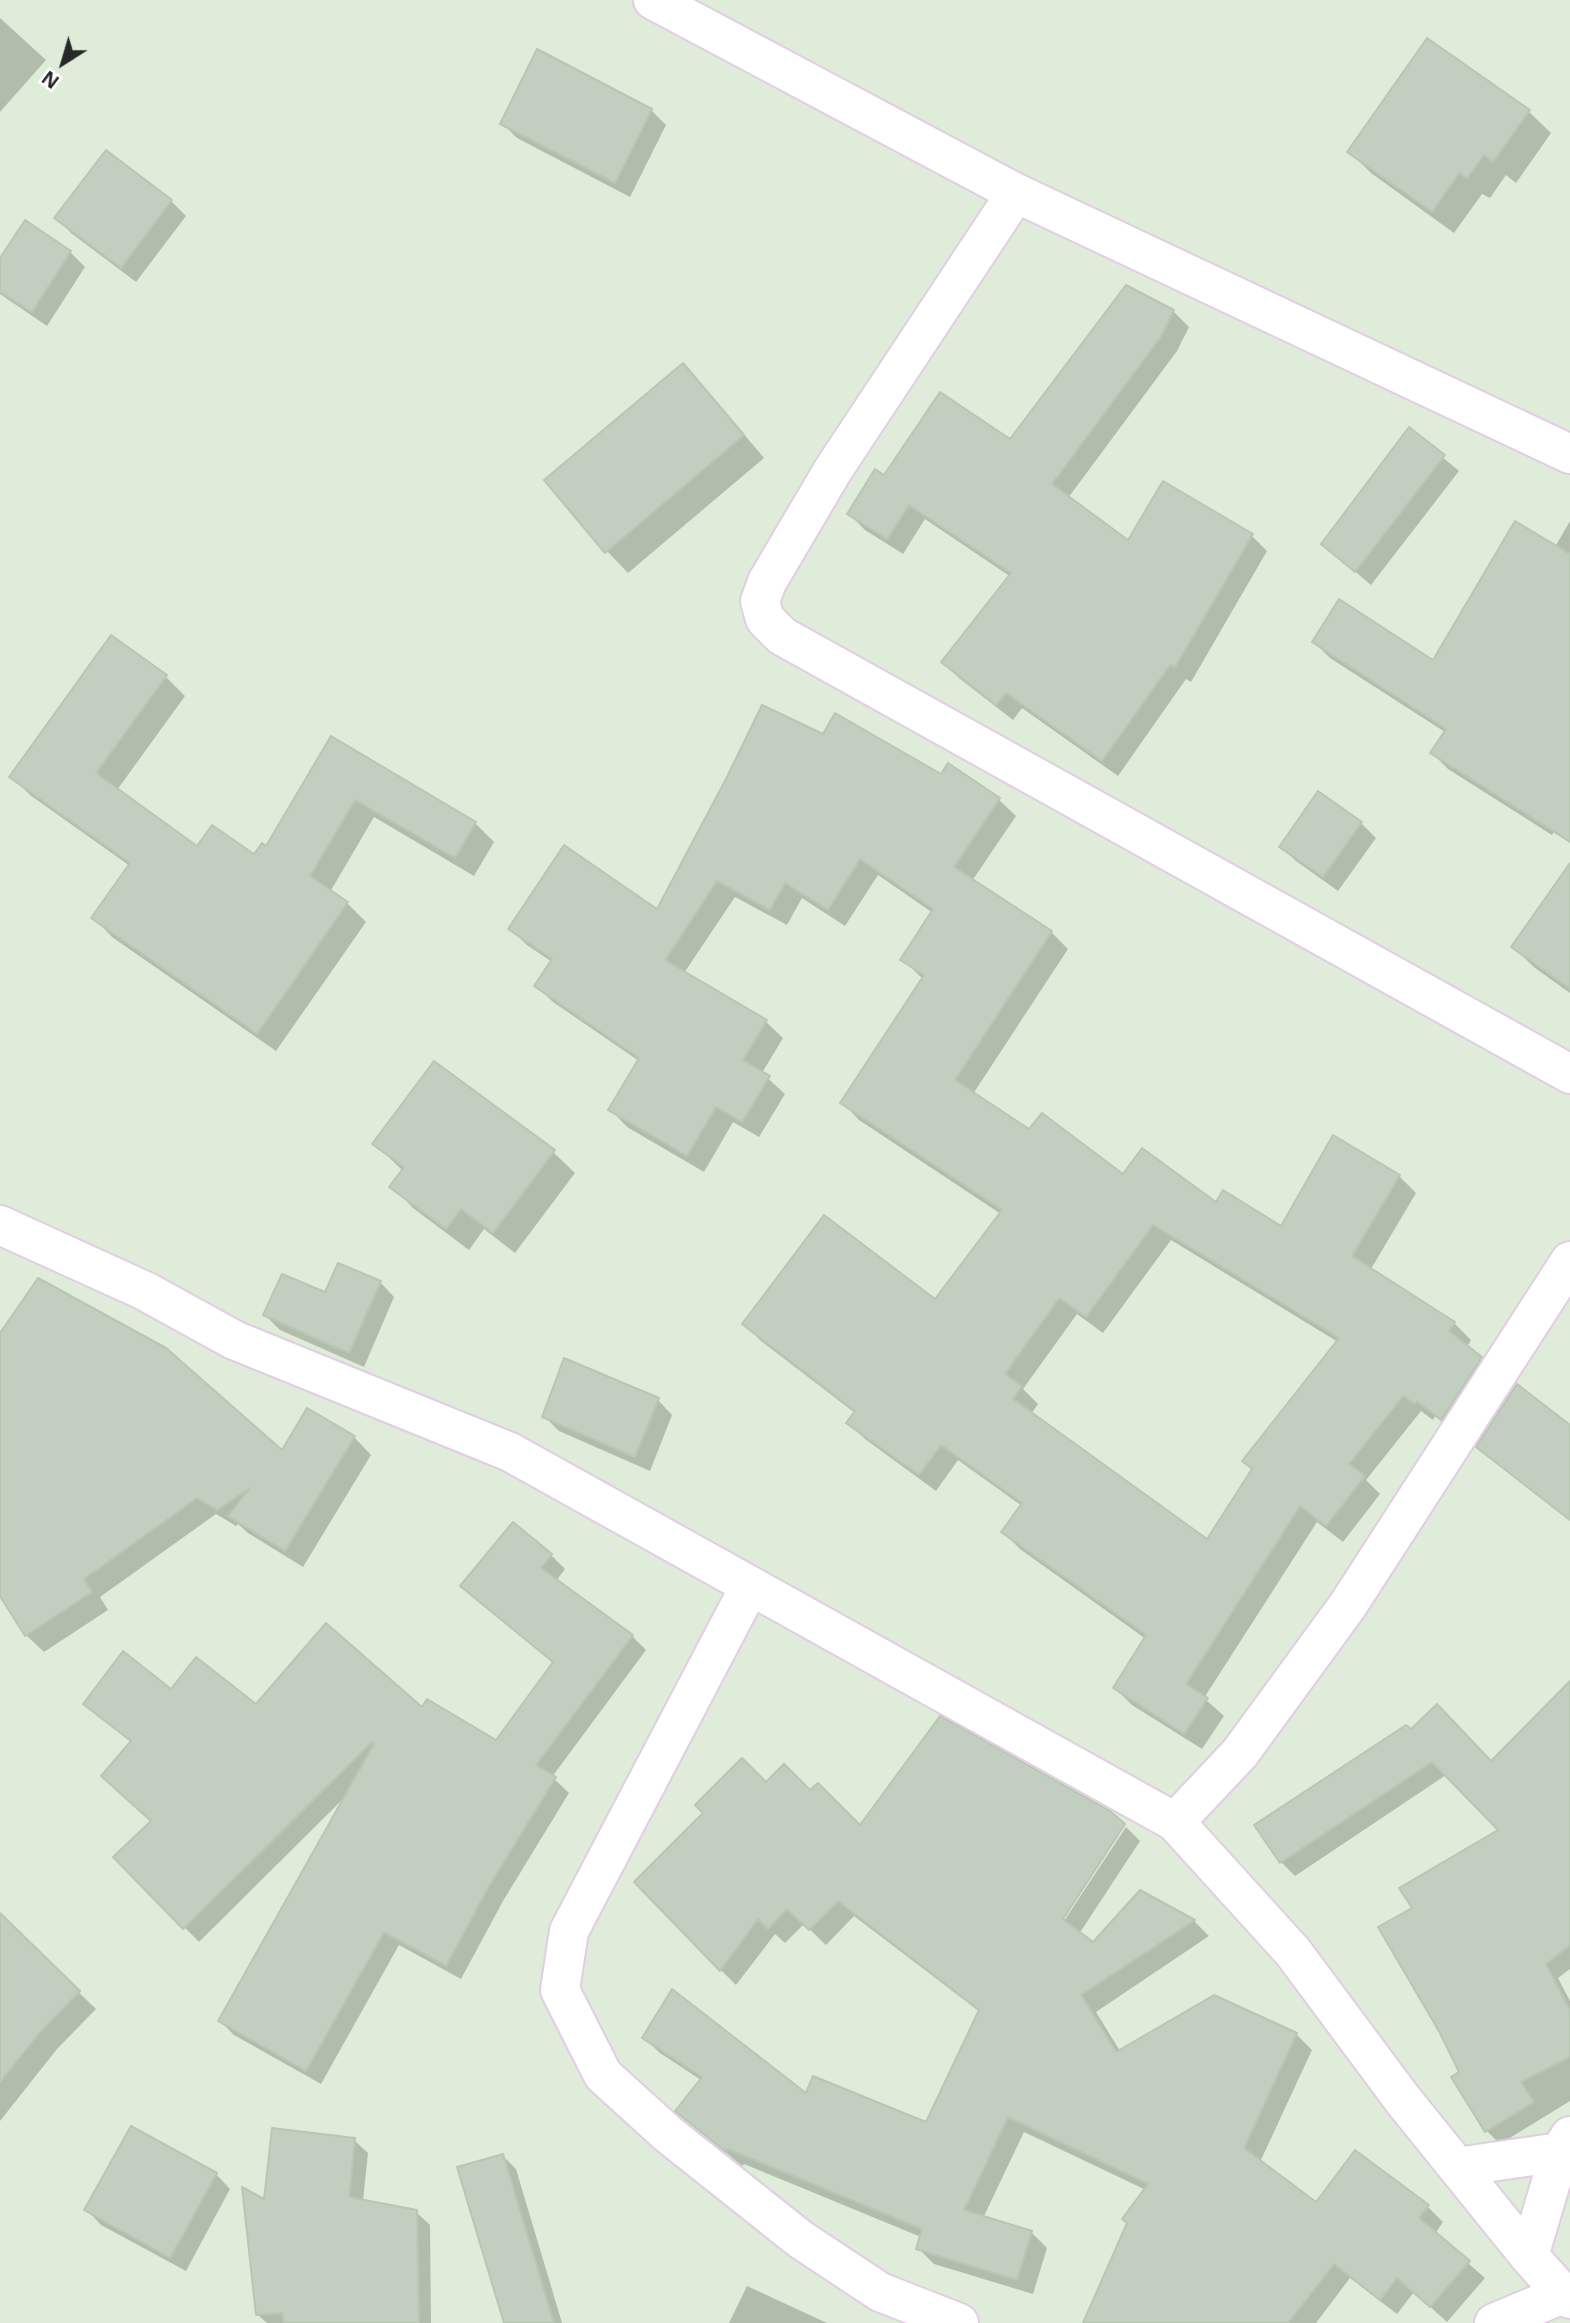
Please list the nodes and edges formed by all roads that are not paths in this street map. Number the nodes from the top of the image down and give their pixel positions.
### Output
1 (653, 0) edge
2 (1016, 193) junction
3 (1570, 454) edge
4 (1570, 1074) edge
5 (0, 1225) edge
6 (1570, 1261) edge
7 (750, 1586) junction
8 (1175, 1822) junction
9 (1565, 2144) edge
10 (1457, 2166) junction
11 (1529, 2256) junction
12 (1566, 2297) edge
13 (959, 2323) edge
14 (1494, 2323) edge

1 - 2 street
2 - 3 street
2 - 4 street
5 - 7 street
6 - 8 street
7 - 8 street
7 - 13 street
8 - 10 street
9 - 10 street
9 - 11 street
10 - 11 street
11 - 12 street
12 - 14 street

